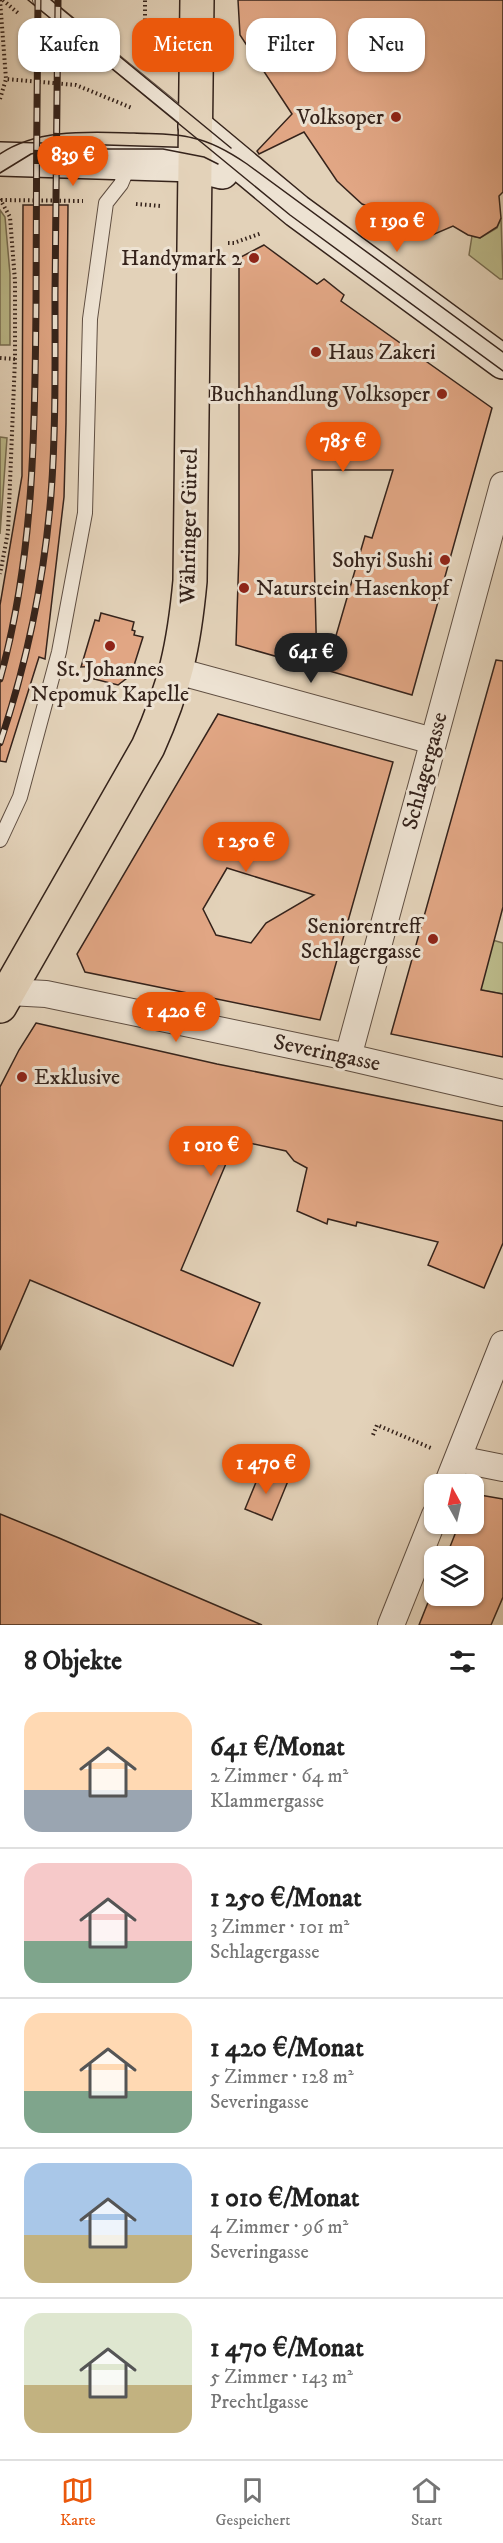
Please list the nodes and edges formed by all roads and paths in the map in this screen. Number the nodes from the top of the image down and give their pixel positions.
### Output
1 (0, 0) edge
2 (40, 0) edge
3 (197, 0) edge
4 (6, 79) junction
5 (0, 99) edge
6 (137, 110) dead end
7 (195, 126) junction
8 (0, 159) edge
9 (129, 165) junction
10 (194, 165) junction
11 (262, 182) junction
12 (0, 200) edge
13 (106, 203) junction
14 (135, 204) dead end
15 (0, 358) edge
16 (502, 358) edge
17 (15, 359) junction
18 (503, 485) edge
19 (0, 574) edge
20 (177, 671) junction
21 (433, 741) junction
22 (0, 840) edge
23 (4, 999) edge
24 (348, 1057) junction
25 (503, 1093) edge
26 (503, 1344) edge
27 (373, 1435) dead end
28 (448, 1455) junction
29 (503, 1468) edge
30 (447, 1474) edge
31 (427, 1534) edge
32 (391, 1625) edge

1 - 4 path
2 - 7 lane
3 - 7 main road, Währinger Gürtel
4 - 5 path
4 - 6 path
7 - 10 main road, Währinger Gürtel
7 - 11 main road
8 - 9 main road
9 - 10 main road
9 - 13 lane
10 - 11 main road
10 - 20 main road, Währinger Gürtel
11 - 16 main road
12 - 13 path
12 - 17 path
13 - 14 path
13 - 22 lane
15 - 17 path
17 - 19 path
18 - 21 street, Schlagergasse
20 - 21 street
20 - 23 main road, Währinger Gürtel
21 - 24 street, Schlagergasse
23 - 24 street, Severingasse
24 - 25 street, Severingasse
26 - 28 street
27 - 28 path
28 - 29 street
28 - 30 street
31 - 32 street

